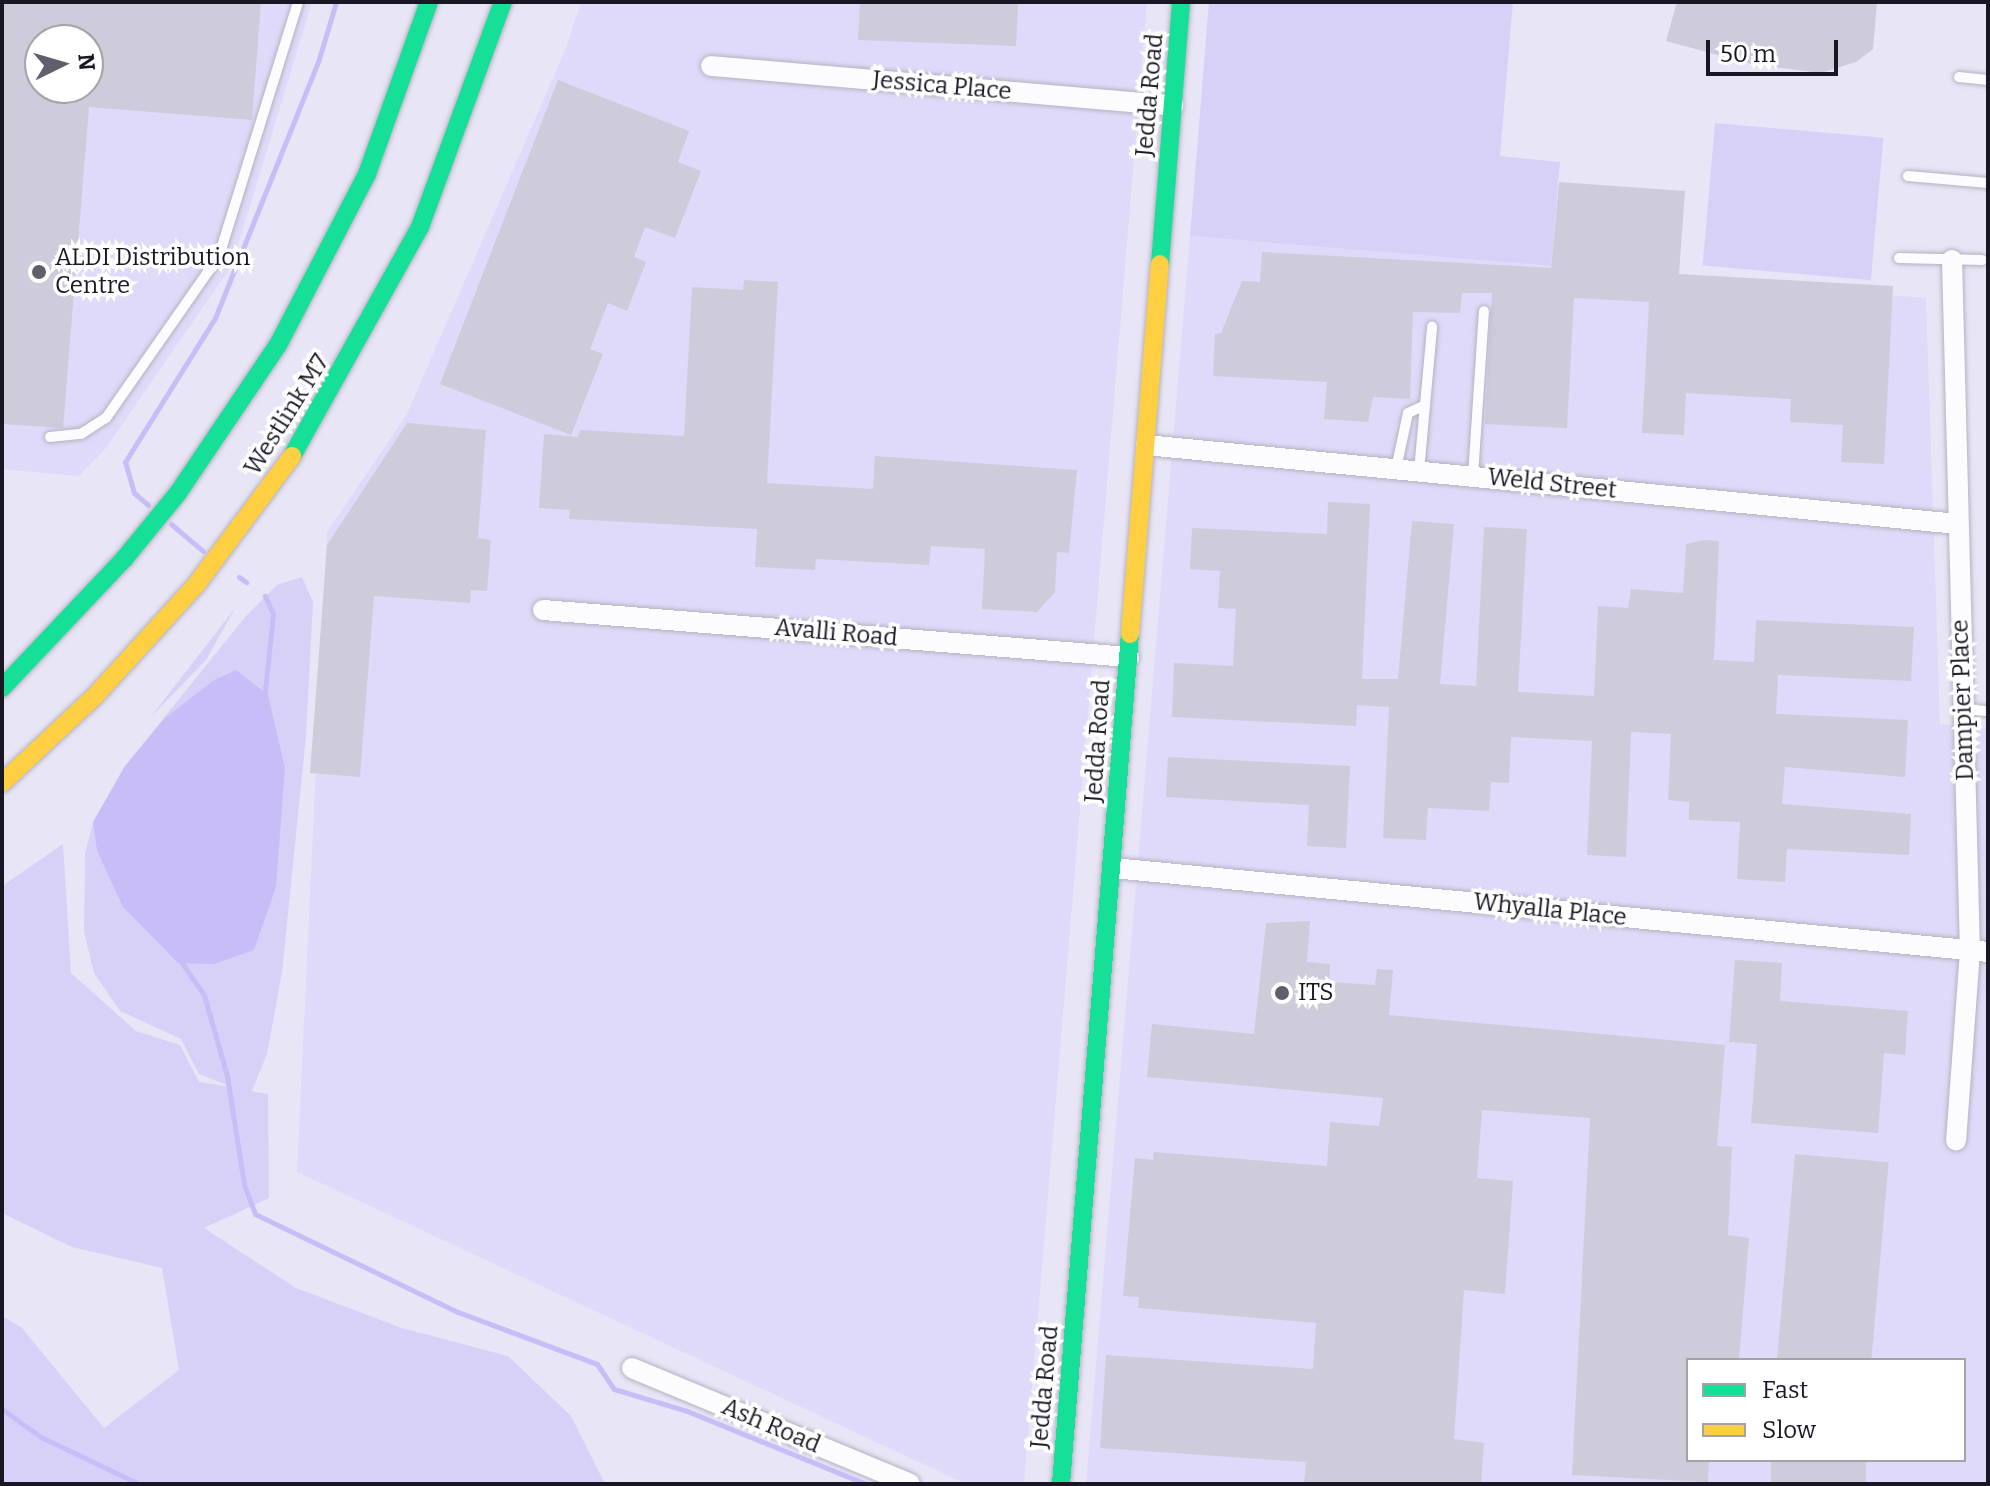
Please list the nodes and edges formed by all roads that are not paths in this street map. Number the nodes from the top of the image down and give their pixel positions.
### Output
1 (298, 2) edge
2 (414, 2) edge
3 (429, 2) edge
4 (503, 2) edge
5 (517, 2) edge
6 (1181, 2) edge
7 (711, 66) dead end
8 (1959, 77) dead end
9 (1988, 80) edge
10 (1173, 106) junction
11 (462, 124) junction
12 (1908, 176) dead end
13 (1988, 183) edge
14 (1899, 258) dead end
15 (1952, 260) junction
16 (1982, 260) dead end
17 (324, 261) junction
18 (1484, 311) dead end
19 (1432, 327) dead end
20 (1425, 405) junction
21 (50, 437) dead end
22 (1146, 445) junction
23 (1396, 469) junction
24 (1419, 471) junction
25 (1473, 476) junction
26 (1958, 524) junction
27 (543, 610) dead end
28 (1129, 657) junction
29 (2, 688) edge
30 (1963, 709) junction
31 (1988, 711) edge
32 (2, 783) edge
33 (1113, 868) junction
34 (1979, 952) edge
35 (1956, 1140) dead end
36 (632, 1368) dead end
37 (910, 1484) edge
38 (1061, 1484) edge

1 - 21 lane
2 - 17 main road
3 - 17 main road, Westlink M7
4 - 11 main road, Westlink M7
5 - 11 main road
6 - 10 main road, Jedda Road
7 - 10 street, Jessica Place
8 - 9 lane
10 - 22 main road, Jedda Road
11 - 32 main road, Westlink M7
12 - 13 lane
14 - 15 lane
15 - 16 lane
15 - 26 street, Dampier Place
17 - 29 main road, Westlink M7
18 - 25 lane
19 - 20 lane
20 - 23 lane
20 - 24 lane
22 - 23 street, Weld Street
22 - 28 main road, Jedda Road
23 - 24 street, Weld Street
24 - 25 street, Weld Street
25 - 26 street, Weld Street
26 - 30 street, Dampier Place
27 - 28 street, Avalli Road
28 - 33 main road, Jedda Road
30 - 31 lane
30 - 34 street, Dampier Place
33 - 34 street, Whyalla Place
33 - 38 main road, Jedda Road
34 - 35 street, Dampier Place
36 - 37 street, Ash Road

